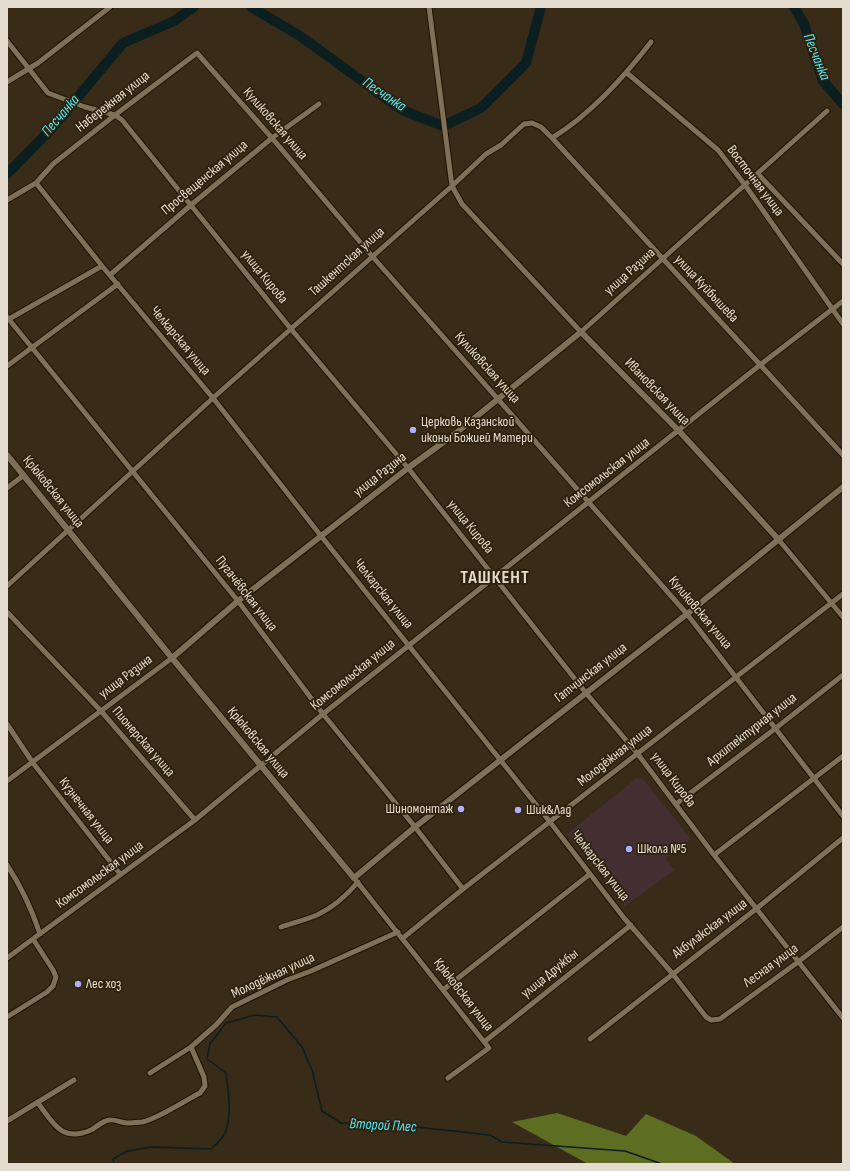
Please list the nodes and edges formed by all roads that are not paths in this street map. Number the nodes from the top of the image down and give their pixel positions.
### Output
1 (429, 7) edge
2 (107, 8) edge
3 (7, 41) edge
4 (652, 42) dead end
5 (198, 53) joint
6 (28, 69) junction
7 (627, 73) junction
8 (7, 82) edge
9 (319, 104) dead end
10 (827, 111) dead end
11 (115, 115) junction
12 (272, 138) junction
13 (552, 138) junction
14 (758, 174) junction
15 (36, 183) junction
16 (744, 185) junction
17 (452, 186) junction
18 (7, 200) edge
19 (191, 205) junction
20 (372, 256) junction
21 (662, 259) junction
22 (843, 264) edge
23 (102, 266) junction
24 (110, 275) junction
25 (118, 284) junction
26 (843, 301) edge
27 (832, 309) junction
28 (8, 318) edge
29 (843, 324) edge
30 (291, 329) junction
31 (581, 332) junction
32 (32, 348) junction
33 (7, 366) edge
34 (760, 366) junction
35 (213, 398) junction
36 (498, 399) junction
37 (679, 431) junction
38 (7, 455) edge
39 (843, 455) edge
40 (408, 468) junction
41 (132, 471) junction
42 (24, 475) junction
43 (843, 487) edge
44 (7, 488) edge
45 (589, 502) junction
46 (69, 530) junction
47 (321, 536) junction
48 (778, 540) junction
49 (495, 578) junction
50 (7, 586) edge
51 (843, 594) edge
52 (238, 602) junction
53 (832, 603) junction
54 (7, 612) edge
55 (687, 614) junction
56 (843, 617) edge
57 (409, 646) junction
58 (172, 658) junction
59 (843, 674) edge
60 (736, 676) junction
61 (586, 693) junction
62 (101, 711) junction
63 (323, 714) junction
64 (7, 724) edge
65 (776, 728) junction
66 (637, 754) junction
67 (843, 756) edge
68 (500, 759) junction
69 (33, 763) junction
70 (261, 766) junction
71 (814, 778) junction
72 (7, 781) edge
73 (676, 804) junction
74 (843, 816) edge
75 (195, 820) junction
76 (550, 822) junction
77 (415, 827) junction
78 (843, 838) edge
79 (714, 855) junction
80 (7, 865) edge
81 (120, 874) junction
82 (590, 874) junction
83 (356, 880) junction
84 (463, 889) junction
85 (756, 909) junction
86 (631, 925) junction
87 (843, 926) edge
88 (281, 927) dead end
89 (398, 932) junction
90 (40, 934) junction
91 (403, 938) junction
92 (33, 939) junction
93 (7, 958) edge
94 (798, 962) junction
95 (672, 973) junction
96 (443, 990) junction
97 (842, 1016) edge
98 (7, 1017) edge
99 (711, 1020) joint
100 (590, 1038) dead end
101 (484, 1042) junction
102 (191, 1047) junction
103 (150, 1073) dead end
104 (448, 1078) dead end
105 (74, 1080) dead end
106 (38, 1103) junction
107 (7, 1120) edge

1 - 17 street
2 - 6 street
3 - 6 street
4 - 7 street
5 - 11 street, Набережная улица
5 - 12 street, Куликовская улица
6 - 8 street
6 - 11 street
7 - 13 street
7 - 16 street, Восточная улица
9 - 12 street, Просвещенская улица
10 - 14 street, улица Разина
11 - 15 street, Набережная улица
11 - 19 street, улица Кирова
12 - 19 street, Просвещенская улица
12 - 20 street, Куликовская улица
13 - 17 street, Ташкентская улица
13 - 21 street, улица Куйбышева
14 - 16 street, улица Разина
14 - 22 street, Восточная улица
15 - 18 street, Набережная улица
15 - 23 street, Челкарская улица
16 - 21 street, улица Разина
16 - 27 street, Восточная улица
17 - 20 street, Ташкентская улица
17 - 31 street, Ивановская улица
19 - 24 street, Просвещенская улица
19 - 30 street, улица Кирова
20 - 30 street, Ташкентская улица
20 - 36 street, Куликовская улица
21 - 31 street, улица Разина
21 - 34 street, улица Куйбышева
23 - 24 street, Челкарская улица
23 - 28 street
24 - 25 street, Челкарская улица
25 - 32 street
25 - 35 street, Челкарская улица
26 - 27 street, Комсомольская улица
27 - 29 street, Восточная улица
27 - 34 street, Комсомольская улица
28 - 32 street, Пугачёвская улица
30 - 35 street, Ташкентская улица
30 - 40 street, улица Кирова
31 - 36 street, улица Разина
31 - 37 street, Ивановская улица
32 - 33 street
32 - 41 street, Пугачёвская улица
34 - 37 street, Комсомольская улица
34 - 39 street, улица Куйбышева
35 - 41 street, Ташкентская улица
35 - 47 street, Челкарская улица
36 - 40 street, улица Разина
36 - 45 street, Куликовская улица
37 - 45 street, Комсомольская улица
37 - 48 street, Ивановская улица
38 - 42 street, Крюковская улица
40 - 47 street, улица Разина
40 - 49 street, улица Кирова
41 - 46 street, Ташкентская улица
41 - 52 street, Пугачёвская улица
42 - 44 street
42 - 46 street, Крюковская улица
43 - 48 street, Гатчинская улица
45 - 49 street, Комсомольская улица
45 - 55 street, Куликовская улица
46 - 50 street, Ташкентская улица
46 - 58 street, Крюковская улица
47 - 52 street, улица Разина
47 - 57 street, Челкарская улица
48 - 53 street, Ивановская улица
48 - 55 street, Гатчинская улица
49 - 57 street, Комсомольская улица
49 - 61 street, улица Кирова
51 - 53 street, Молодёжная улица
52 - 58 street, улица Разина
52 - 63 street, Пугачёвская улица
53 - 56 street, Ивановская улица
53 - 60 street, Молодёжная улица
54 - 62 street, Пионерская улица
55 - 60 street, Куликовская улица
55 - 61 street, Гатчинская улица
57 - 63 street, Комсомольская улица
57 - 68 street, Челкарская улица
58 - 62 street, улица Разина
58 - 70 street, Крюковская улица
59 - 65 street, Архитектурная улица
60 - 65 street, Куликовская улица
60 - 66 street, Молодёжная улица
61 - 66 street, улица Кирова
61 - 68 street, Гатчинская улица
62 - 69 street, улица Разина
62 - 75 street, Пионерская улица
63 - 70 street, Комсомольская улица
63 - 77 street, Пугачёвская улица
64 - 69 street, Кузнечная улица
65 - 71 street, Куликовская улица
65 - 73 street, Архитектурная улица
66 - 73 street, улица Кирова
66 - 76 street, Молодёжная улица
67 - 71 street
68 - 76 street, Челкарская улица
68 - 77 street, Гатчинская улица
69 - 72 street, улица Разина
69 - 81 street, Кузнечная улица
70 - 75 street, Комсомольская улица
70 - 83 street, Крюковская улица
71 - 74 street, Куликовская улица
71 - 79 street
73 - 79 street, улица Кирова
75 - 81 street, Комсомольская улица
76 - 82 street, Челкарская улица
76 - 84 street, Молодёжная улица
77 - 83 street, Гатчинская улица
77 - 84 street, Пугачёвская улица
78 - 85 street, Акбулакская улица
79 - 85 street, улица Кирова
80 - 90 street
81 - 90 street, Комсомольская улица
82 - 86 street, Челкарская улица
82 - 96 street
83 - 88 street, Гатчинская улица
83 - 89 street, Крюковская улица
84 - 91 street, Молодёжная улица
85 - 94 street, улица Кирова
85 - 95 street, Акбулакская улица
86 - 95 street, Челкарская улица
86 - 101 street, улица Дружбы
87 - 94 street, Лесная улица
89 - 91 street, Крюковская улица
89 - 102 street, Молодёжная улица
90 - 92 street, Комсомольская улица
91 - 96 street, Крюковская улица
92 - 93 street, Комсомольская улица
92 - 98 street
94 - 97 street, улица Кирова
94 - 99 street, Лесная улица
95 - 99 street, Челкарская улица
95 - 100 street, Акбулакская улица
96 - 101 street, Крюковская улица
101 - 104 street, Крюковская улица
102 - 103 street, Молодёжная улица
102 - 106 street
105 - 106 street
106 - 107 street

